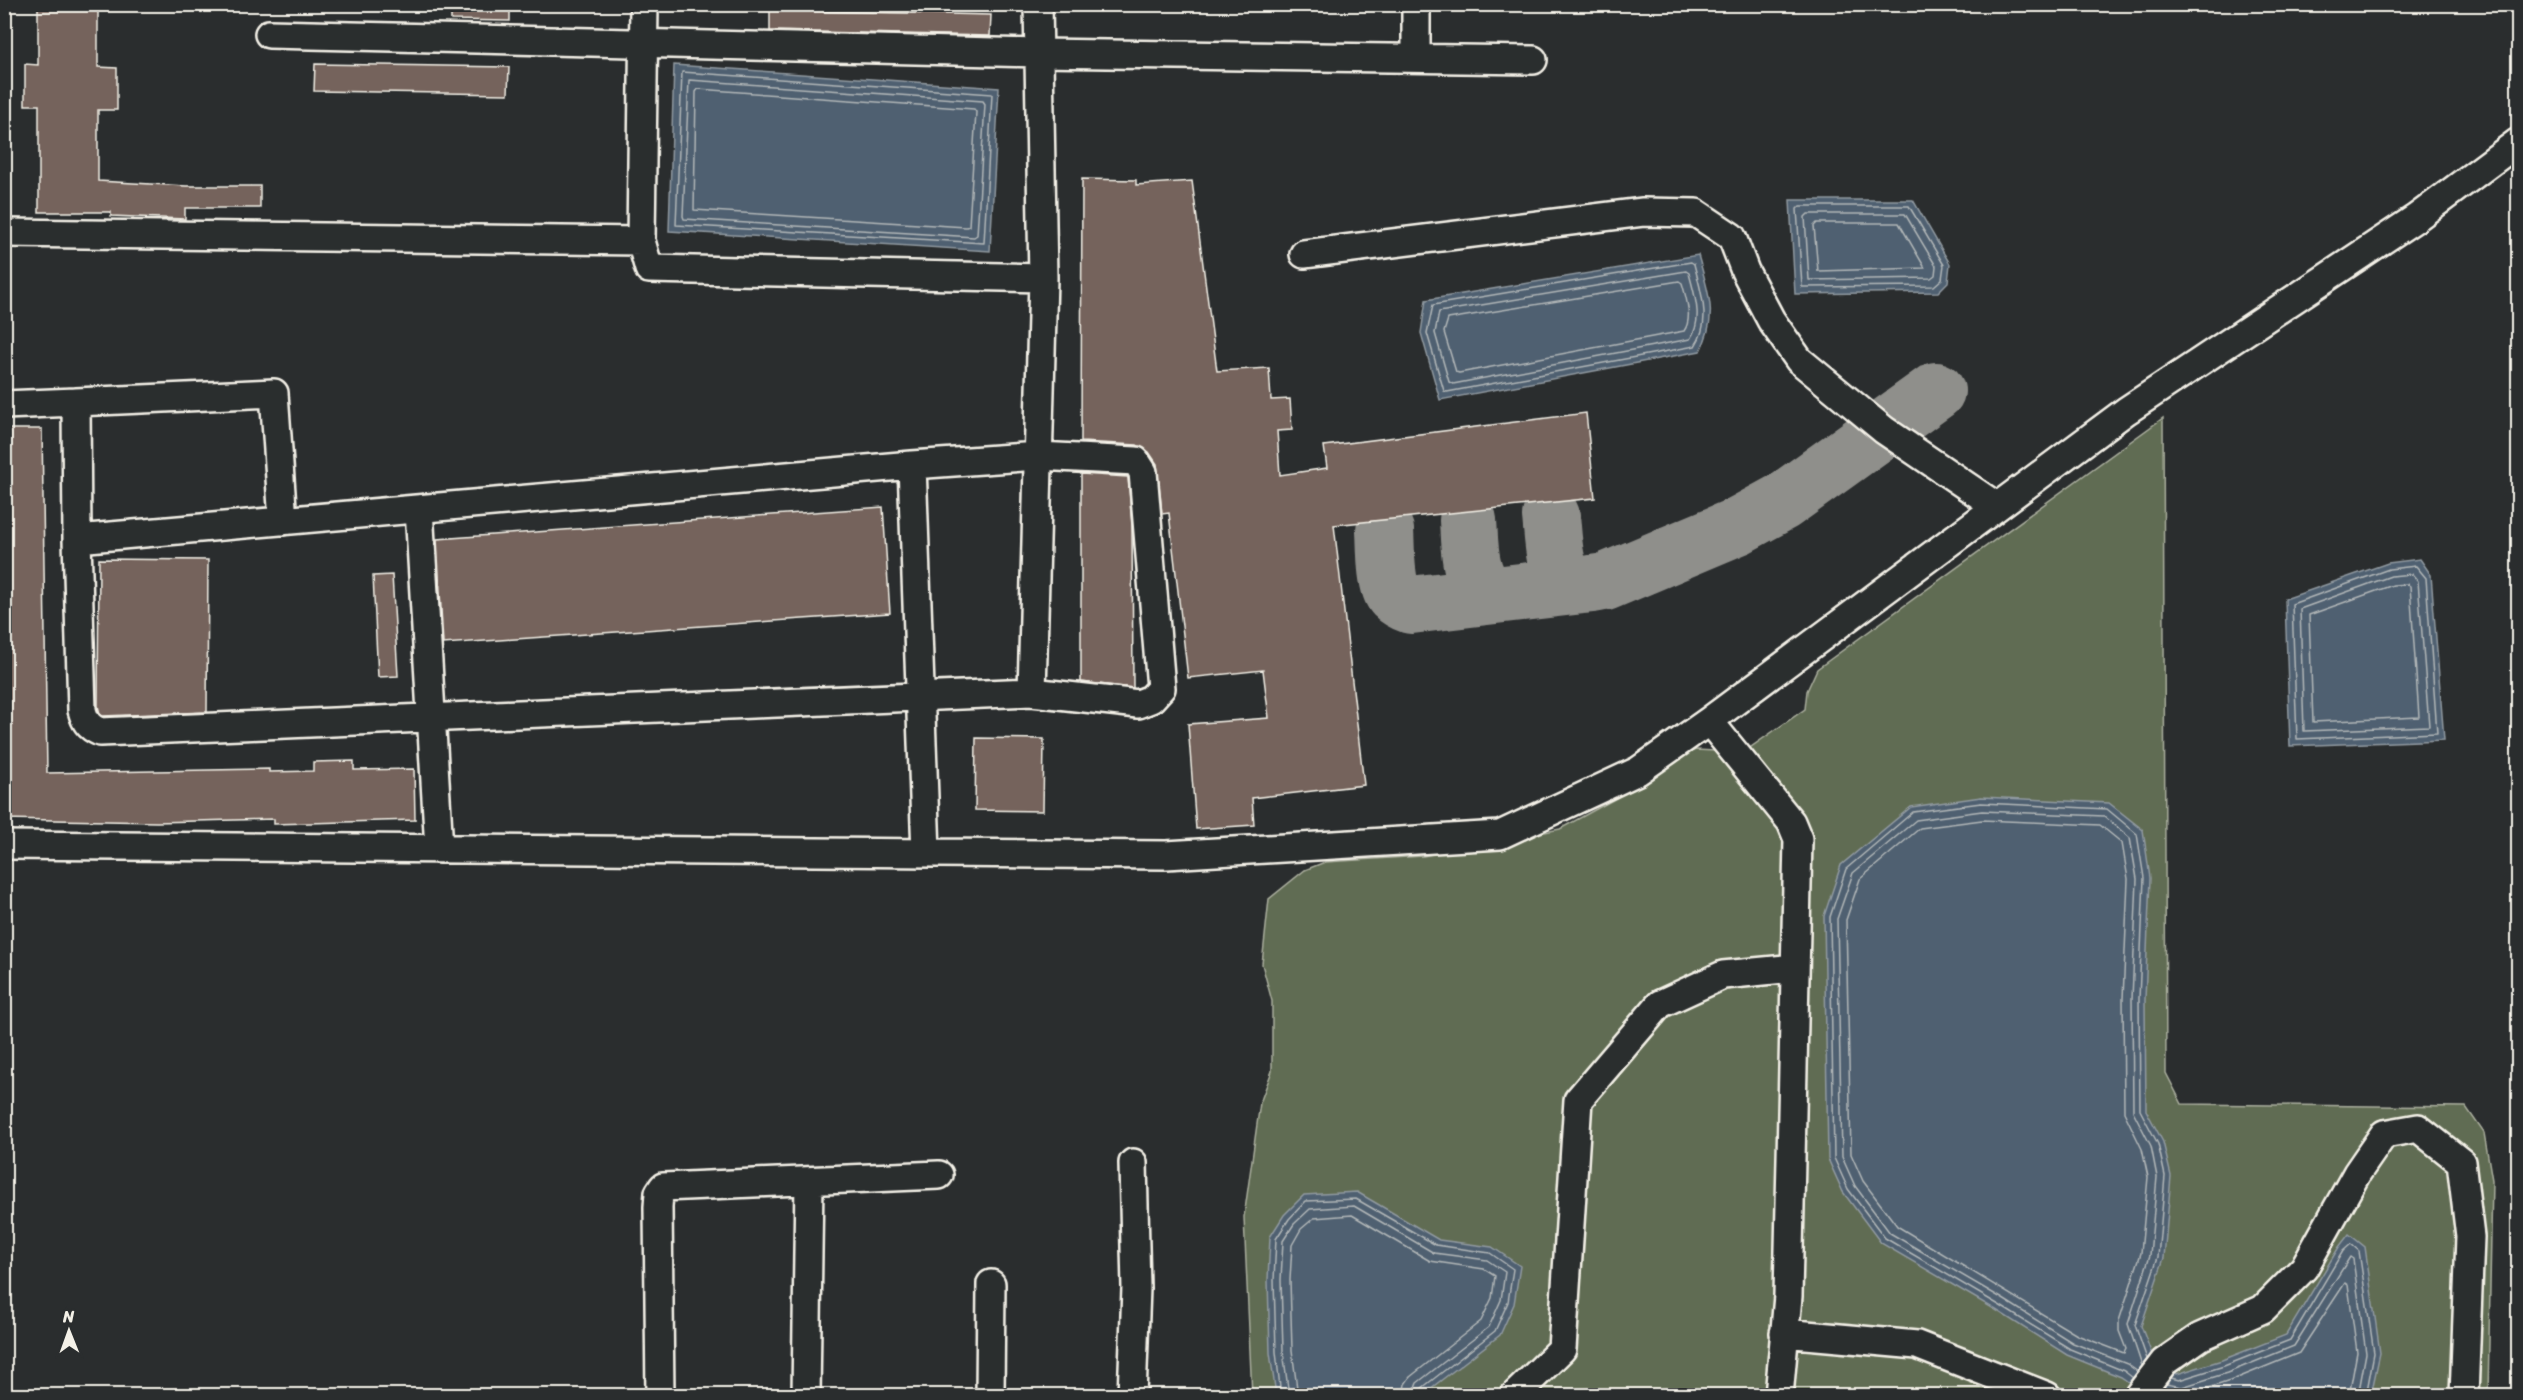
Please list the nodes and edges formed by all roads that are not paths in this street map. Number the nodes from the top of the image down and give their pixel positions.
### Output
1 (644, 4) edge
2 (1038, 4) edge
3 (1416, 4) edge
4 (269, 34) dead end
5 (644, 42) junction
6 (1038, 53) junction
7 (1416, 58) junction
8 (1533, 60) dead end
9 (2518, 142) edge
10 (4, 233) edge
11 (641, 241) junction
12 (1304, 254) dead end
13 (1043, 278) junction
14 (76, 402) junction
15 (4, 405) edge
16 (1038, 456) junction
17 (912, 465) junction
18 (1996, 506) junction
19 (419, 509) junction
20 (283, 521) junction
21 (76, 539) junction
22 (1032, 692) junction
23 (920, 695) junction
24 (432, 716) junction
25 (1709, 721) junction
26 (4, 845) edge
27 (439, 849) junction
28 (926, 853) junction
29 (1795, 968) junction
30 (1133, 1163) dead end
31 (939, 1175) dead end
32 (809, 1181) junction
33 (991, 1284) dead end
34 (1784, 1333) junction
35 (660, 1395) edge
36 (806, 1395) edge
37 (990, 1395) edge
38 (1132, 1395) edge
39 (1514, 1395) edge
40 (1779, 1395) edge
41 (2047, 1395) edge
42 (2138, 1395) edge
43 (2464, 1395) edge

1 - 5 street
2 - 6 street
3 - 7 street
4 - 5 street
5 - 6 street
5 - 11 street
6 - 7 street
6 - 13 street
7 - 8 street
9 - 18 street
10 - 11 street
11 - 13 street
12 - 18 street
13 - 16 street
14 - 15 street
14 - 20 street
14 - 21 street
16 - 17 street
16 - 22 street
16 - 22 street
17 - 19 street
17 - 23 street
18 - 25 street
19 - 20 street
19 - 24 street
20 - 21 street
21 - 24 street
22 - 23 street
23 - 24 street
23 - 28 street
24 - 27 street
25 - 28 street
25 - 29 street
26 - 27 street
27 - 28 street
29 - 34 street
29 - 39 street
30 - 38 street
31 - 32 street
32 - 35 street
32 - 36 street
33 - 37 street
34 - 40 street
34 - 41 street
42 - 43 street

